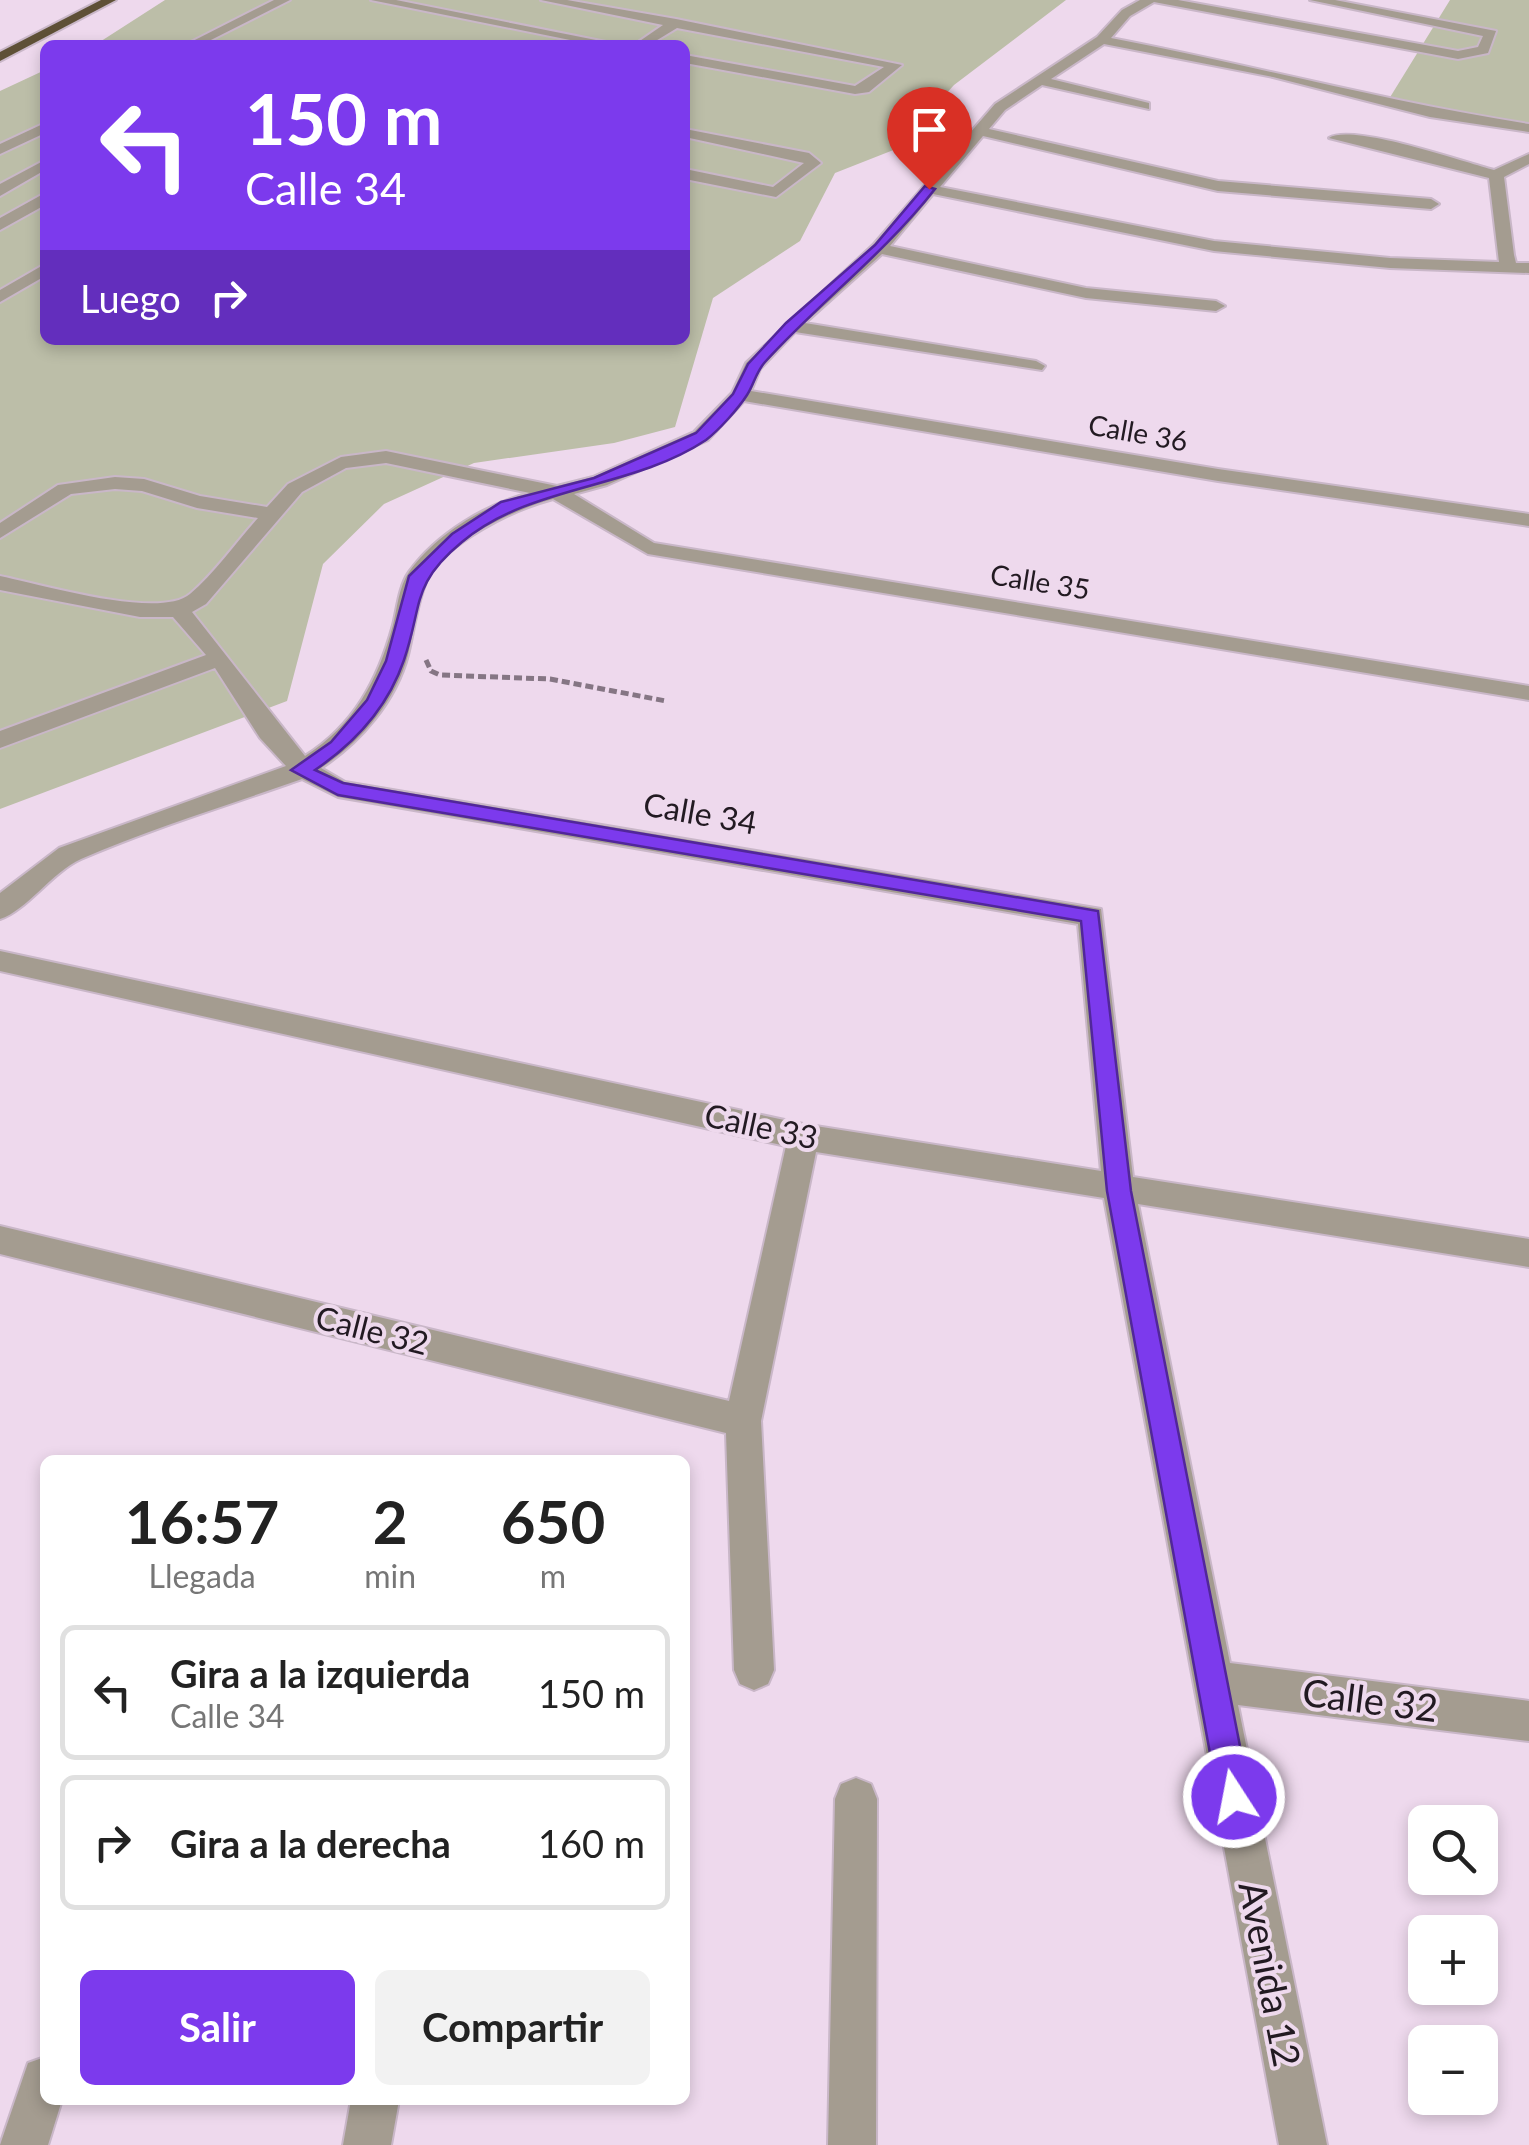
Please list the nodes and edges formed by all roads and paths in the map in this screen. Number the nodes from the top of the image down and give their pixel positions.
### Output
1 (284, 0) edge
2 (377, 0) edge
3 (435, 0) edge
4 (548, 0) edge
5 (1148, 0) edge
6 (1158, 0) edge
7 (1316, 0) edge
8 (101, 2) edge
9 (398, 2) edge
10 (420, 7) junction
11 (120, 12) dead end
12 (676, 23) junction
13 (93, 27) dead end
14 (200, 40) edge
15 (590, 40) edge
16 (648, 40) edge
17 (1102, 40) junction
18 (40, 54) edge
19 (0, 57) edge
20 (690, 59) edge
21 (0, 74) edge
22 (1042, 81) junction
23 (1144, 106) dead end
24 (40, 120) edge
25 (1529, 128) edge
26 (40, 129) edge
27 (980, 131) junction
28 (690, 134) edge
29 (1336, 138) dead end
30 (0, 140) edge
31 (0, 152) edge
32 (1529, 158) edge
33 (0, 162) edge
34 (40, 164) edge
35 (40, 165) edge
36 (40, 166) edge
37 (690, 175) edge
38 (1496, 175) junction
39 (929, 189) junction
40 (0, 190) edge
41 (40, 201) edge
42 (1431, 204) dead end
43 (0, 206) edge
44 (26, 210) junction
45 (40, 212) edge
46 (0, 224) edge
47 (879, 248) junction
48 (1508, 264) junction
49 (1529, 268) edge
50 (40, 271) edge
51 (0, 297) edge
52 (1216, 306) dead end
53 (791, 326) junction
54 (1036, 366) dead end
55 (740, 395) junction
56 (556, 492) junction
57 (272, 514) junction
58 (1529, 520) edge
59 (0, 532) edge
60 (0, 583) edge
61 (179, 610) junction
62 (398, 638) junction
63 (220, 658) junction
64 (1529, 693) edge
65 (666, 701) dead end
66 (0, 740) edge
67 (301, 770) junction
68 (0, 910) edge
69 (1091, 916) joint
70 (0, 960) edge
71 (803, 1137) junction
72 (1119, 1191) junction
73 (0, 1240) edge
74 (1529, 1253) edge
75 (743, 1421) junction
76 (754, 1670) dead end
77 (1212, 1681) junction
78 (1529, 1720) edge
79 (856, 1800) dead end
80 (40, 2095) edge
81 (374, 2105) edge
82 (24, 2145) edge
83 (367, 2145) edge
84 (852, 2145) edge
85 (1303, 2145) edge

1 - 14 street
2 - 9 street
3 - 10 street
4 - 12 street
5 - 17 street
6 - 7 street
8 - 19 highway
9 - 10 street
10 - 15 street
11 - 13 highway
12 - 16 street
12 - 20 street
17 - 22 street
17 - 25 street
18 - 21 highway
22 - 23 street
22 - 27 street
24 - 30 street
26 - 31 street
27 - 39 street
27 - 42 street
28 - 37 street
29 - 38 street
31 - 34 street
32 - 38 street
33 - 35 street
36 - 40 street
38 - 48 street
39 - 47 street
39 - 48 street
41 - 44 street
43 - 44 street
44 - 45 street
44 - 46 street
47 - 52 street
47 - 53 street
48 - 49 street
50 - 51 street
53 - 54 street
53 - 55 street
55 - 56 street
55 - 58 street, Calle 36
56 - 57 street
56 - 62 street
56 - 64 street, Calle 35
57 - 59 street
57 - 61 street
60 - 61 street
61 - 63 street
62 - 65 path
62 - 67 street
63 - 66 street
63 - 67 street
67 - 68 street
67 - 69 street, Calle 34
69 - 72 street, Avenida 12
70 - 71 street, Calle 33
71 - 72 street, Calle 33
71 - 75 street
72 - 74 street, Calle 33
72 - 77 street, Avenida 12
73 - 75 street, Calle 32
75 - 76 street
77 - 78 street, Calle 32
77 - 85 street, Avenida 12
79 - 84 street
80 - 82 street
81 - 83 street

